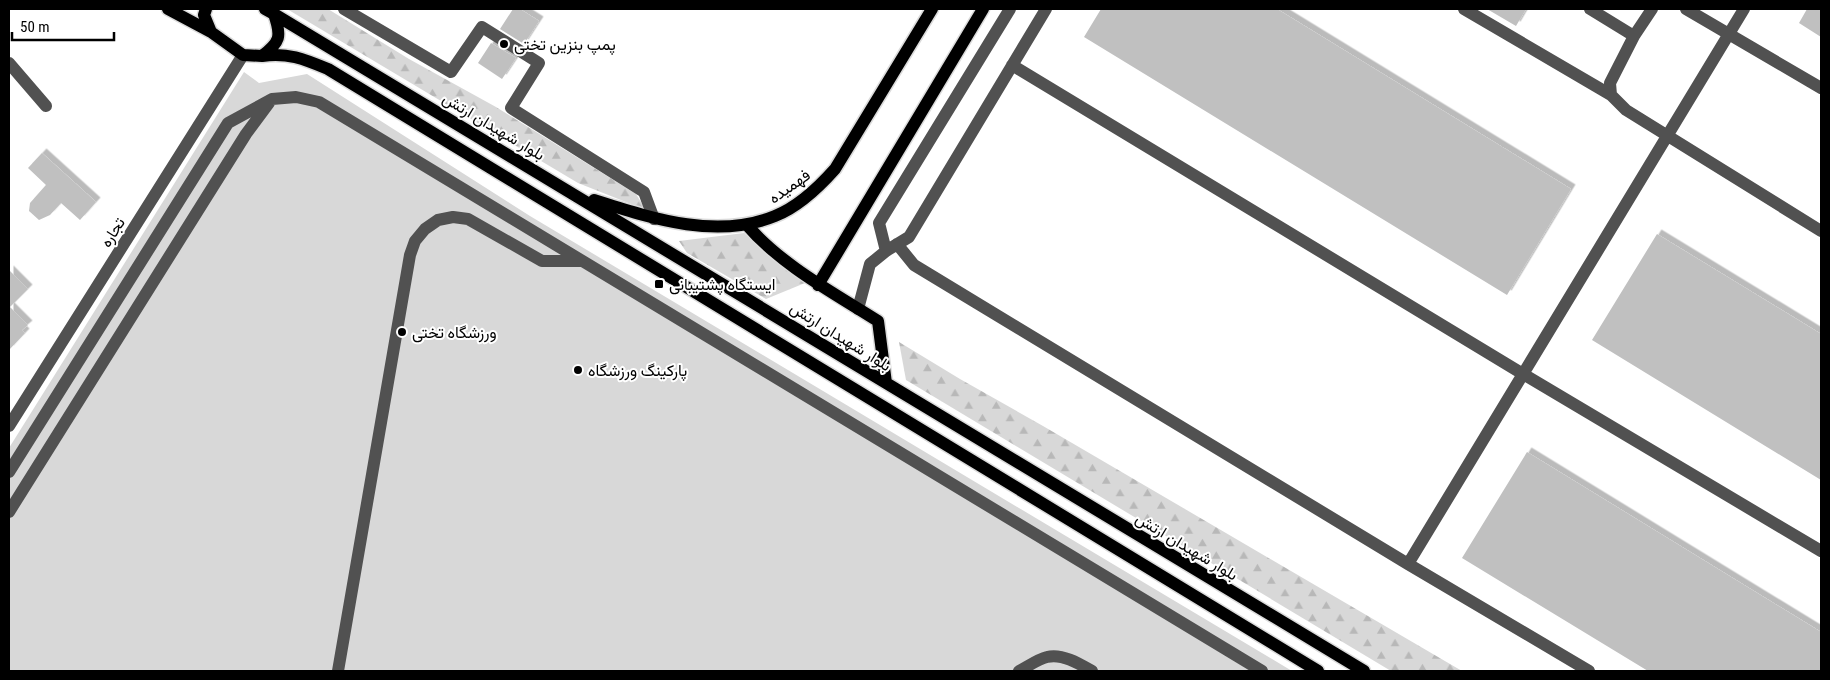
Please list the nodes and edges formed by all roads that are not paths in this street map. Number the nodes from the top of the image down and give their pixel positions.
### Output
1 (168, 9) edge
2 (206, 9) edge
3 (344, 9) edge
4 (932, 9) edge
5 (983, 9) edge
6 (1010, 9) edge
7 (1046, 9) edge
8 (1464, 9) edge
9 (1590, 9) edge
10 (1652, 9) edge
11 (1686, 9) edge
12 (1744, 9) edge
13 (270, 11) edge
14 (210, 32) junction
15 (1729, 34) junction
16 (1634, 36) junction
17 (243, 55) junction
18 (262, 56) junction
19 (9, 63) edge
20 (1012, 65) junction
21 (1821, 88) edge
22 (1611, 96) junction
23 (272, 99) junction
24 (46, 106) dead end
25 (1668, 137) junction
26 (575, 194) junction
27 (654, 219) junction
28 (747, 224) junction
29 (1821, 231) edge
30 (892, 248) junction
31 (582, 261) junction
32 (818, 285) junction
33 (858, 308) junction
34 (1523, 374) junction
35 (886, 383) junction
36 (9, 426) edge
37 (9, 472) edge
38 (9, 512) edge
39 (1821, 551) edge
40 (1408, 564) junction
41 (338, 671) edge
42 (1019, 671) edge
43 (1092, 671) edge
44 (1262, 671) edge
45 (1317, 671) edge
46 (1364, 671) edge
47 (1589, 671) edge

1 - 14 main road
2 - 14 main road
3 - 27 street
4 - 28 main road, فهمیده
5 - 32 main road
6 - 30 street
7 - 20 street
8 - 22 street
9 - 16 street
10 - 16 street
11 - 15 street
12 - 15 street
13 - 18 main road
13 - 26 main road, بلوار شهیدان ارتش
14 - 17 main road
15 - 21 street
15 - 25 street
16 - 22 street
17 - 18 main road
17 - 36 street, تجاره
18 - 45 main road
19 - 24 street
20 - 30 street
20 - 34 street
22 - 25 street
23 - 31 street
23 - 37 street
23 - 38 street
25 - 29 street
25 - 34 street
26 - 27 main road, فهمیده
26 - 35 main road, بلوار شهیدان ارتش
27 - 28 main road, فهمیده
28 - 32 main road
30 - 33 street
30 - 40 street
31 - 41 street
31 - 44 street
32 - 33 main road
33 - 35 main road
34 - 39 street
34 - 40 street
35 - 46 main road, بلوار شهیدان ارتش
40 - 47 street
42 - 43 street

